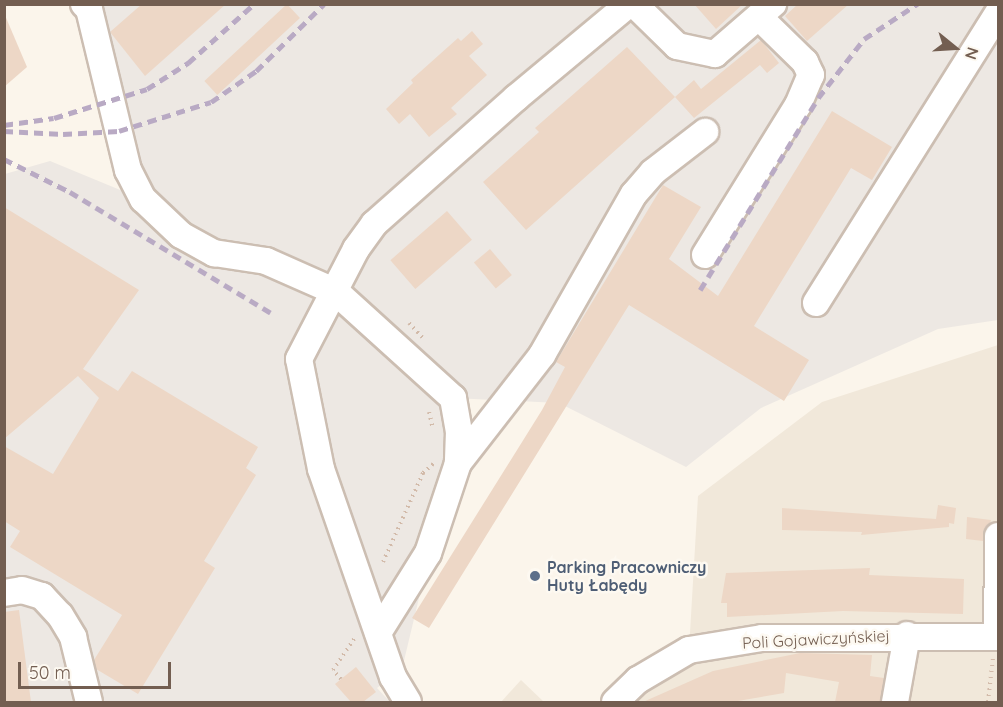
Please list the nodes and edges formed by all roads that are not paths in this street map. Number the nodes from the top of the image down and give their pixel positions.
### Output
1 (84, 4) edge
2 (629, 4) edge
3 (634, 4) edge
4 (767, 11) edge
5 (999, 14) edge
6 (705, 132) dead end
7 (705, 255) dead end
8 (336, 292) junction
9 (816, 303) dead end
10 (449, 460) junction
11 (998, 536) edge
12 (4, 593) edge
13 (369, 629) junction
14 (907, 635) junction
15 (998, 637) edge
16 (89, 702) edge
17 (408, 702) edge
18 (615, 702) edge
19 (895, 702) edge

1 - 8 street
2 - 8 street
3 - 4 street
4 - 7 street
5 - 9 street
6 - 10 street
8 - 10 street
8 - 13 street
10 - 13 street
11 - 15 street
12 - 16 street
13 - 17 street
14 - 15 street, Poli Gojawiczyńskiej
14 - 18 street, Poli Gojawiczyńskiej
14 - 19 street

